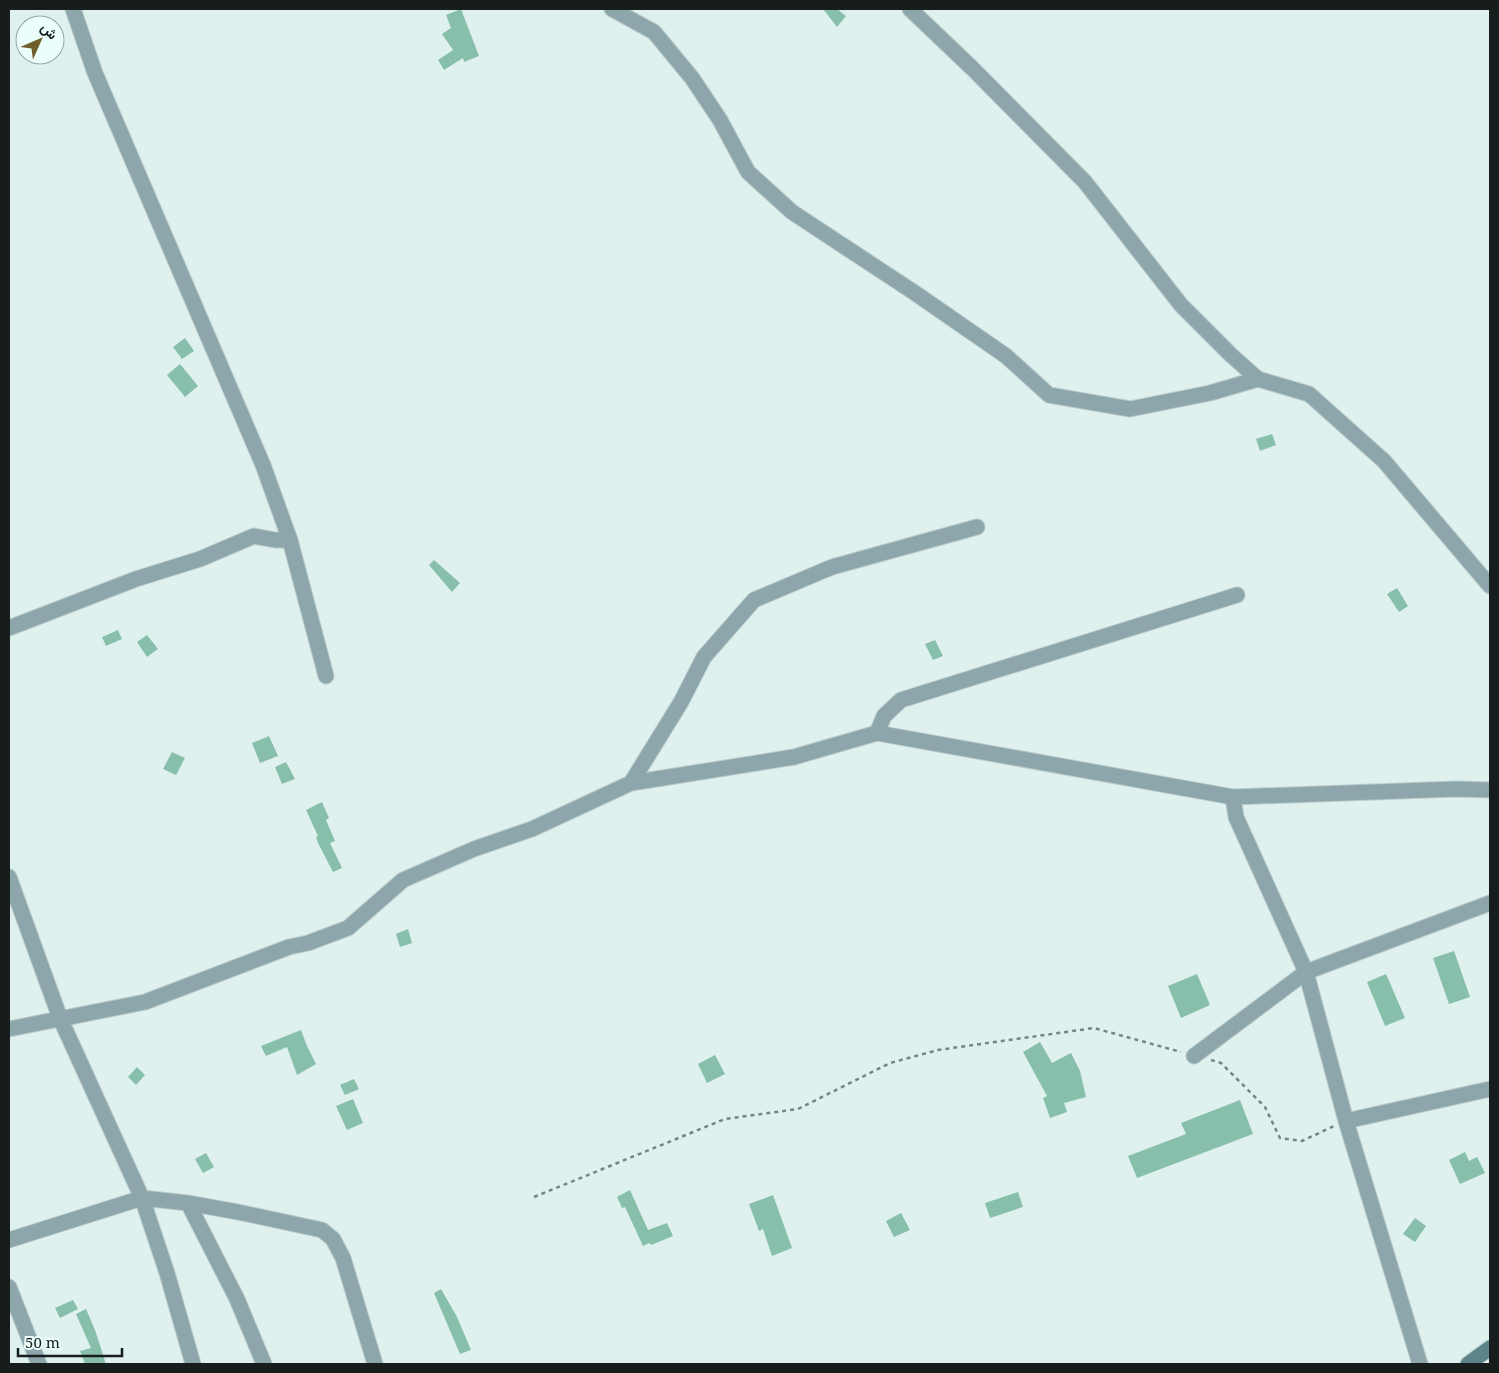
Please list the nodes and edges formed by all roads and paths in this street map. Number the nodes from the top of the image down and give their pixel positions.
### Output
1 (73, 9) edge
2 (612, 9) edge
3 (910, 9) edge
4 (1258, 379) junction
5 (977, 528) dead end
6 (290, 540) junction
7 (1490, 586) edge
8 (1237, 595) dead end
9 (9, 628) edge
10 (326, 676) dead end
11 (877, 733) junction
12 (631, 783) junction
13 (1490, 790) edge
14 (1233, 798) junction
15 (9, 877) edge
16 (1490, 903) edge
17 (1306, 972) junction
18 (60, 1018) junction
19 (9, 1029) edge
20 (1194, 1056) junction
21 (1490, 1090) edge
22 (1346, 1120) junction
23 (534, 1197) dead end
24 (142, 1198) junction
25 (188, 1203) junction
26 (9, 1240) edge
27 (9, 1287) edge
28 (1490, 1348) edge
29 (39, 1364) edge
30 (193, 1364) edge
31 (264, 1364) edge
32 (375, 1364) edge
33 (1420, 1364) edge
34 (1468, 1364) edge

1 - 6 street
2 - 4 street
3 - 4 street
4 - 7 street
5 - 12 street
6 - 9 street
6 - 10 street
8 - 11 street
11 - 12 street
11 - 14 street
12 - 18 street
13 - 14 street
14 - 17 street
15 - 18 street
16 - 17 street
17 - 20 street
17 - 22 street
18 - 19 street
18 - 24 street
20 - 22 path
20 - 23 path
21 - 22 street
22 - 33 street
24 - 25 street
24 - 26 street
24 - 30 street
25 - 31 street
25 - 32 street
27 - 29 street
28 - 34 main road

